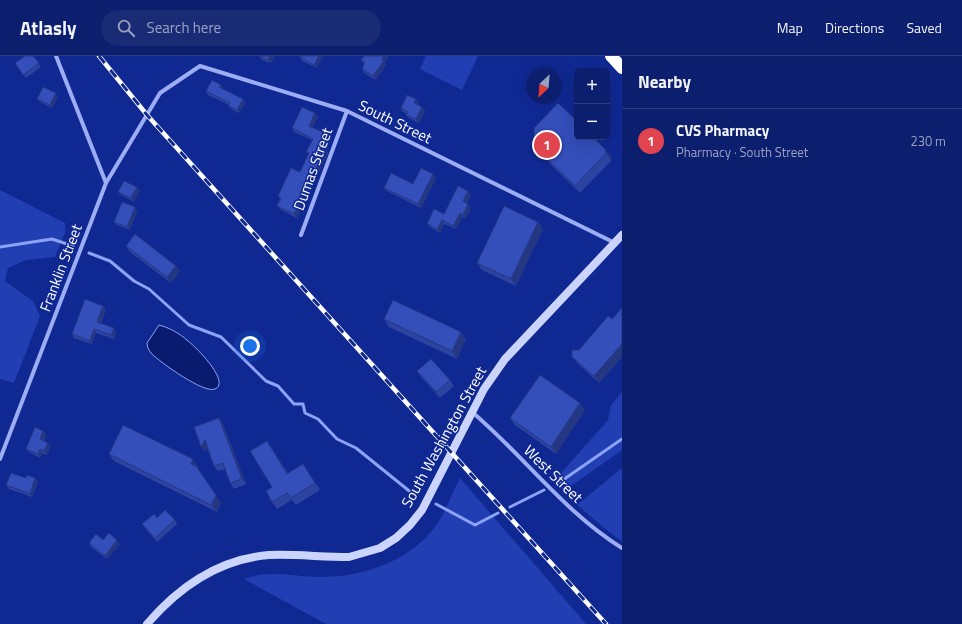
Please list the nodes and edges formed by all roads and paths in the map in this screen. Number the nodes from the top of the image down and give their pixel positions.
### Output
1 (56, 56) edge
2 (611, 56) edge
3 (622, 68) edge
4 (160, 94) joint
5 (347, 111) junction
6 (106, 183) junction
7 (301, 235) dead end
8 (622, 235) edge
9 (615, 243) junction
10 (471, 412) junction
11 (0, 459) edge
12 (622, 548) edge
13 (147, 624) edge

1 - 6 street
2 - 3 highway
4 - 5 street, South Street
4 - 6 street, Franklin Street
5 - 7 street, Dumas Street
5 - 9 street, South Street
6 - 11 street, Franklin Street
8 - 9 main road, South Washington Street
9 - 10 main road, South Washington Street
10 - 12 street, West Street
10 - 13 main road, South Washington Street

